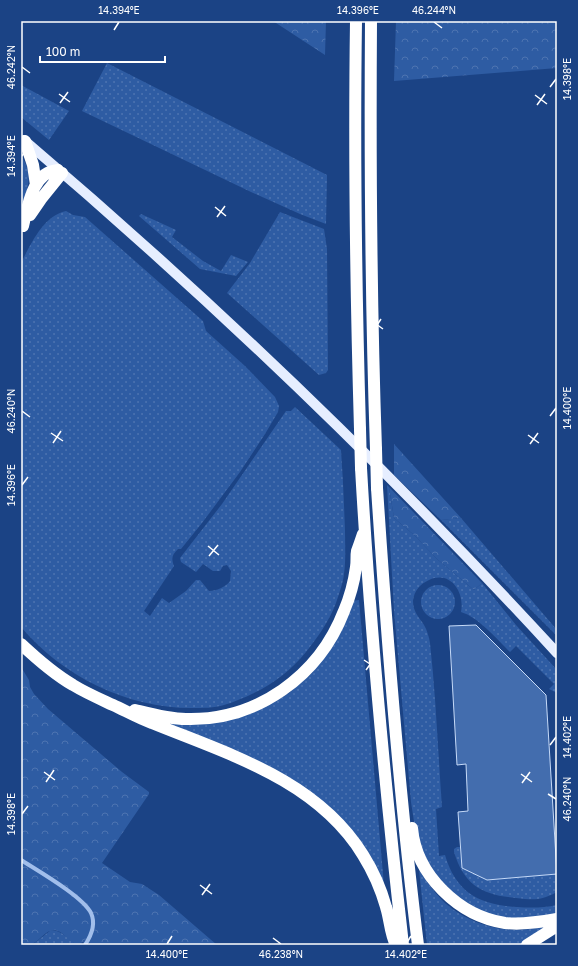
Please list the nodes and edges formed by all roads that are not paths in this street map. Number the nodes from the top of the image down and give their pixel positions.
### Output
1 (356, 21) edge
2 (371, 21) edge
3 (23, 139) edge
4 (60, 171) junction
5 (36, 185) junction
6 (22, 228) edge
7 (365, 530) junction
8 (21, 644) edge
9 (557, 653) edge
10 (114, 705) junction
11 (401, 794) junction
12 (21, 860) edge
13 (557, 919) edge
14 (557, 926) edge
15 (85, 945) edge
16 (396, 945) edge
17 (403, 945) edge
18 (418, 945) edge
19 (528, 945) edge

1 - 7 highway, bridge
2 - 11 highway, bridge
3 - 4 main road
3 - 5 highway
4 - 5 highway
4 - 6 highway
4 - 9 main road
5 - 6 highway
7 - 10 highway
7 - 17 highway
8 - 10 highway
10 - 16 highway
11 - 13 highway
11 - 18 highway
12 - 15 street
14 - 19 highway

